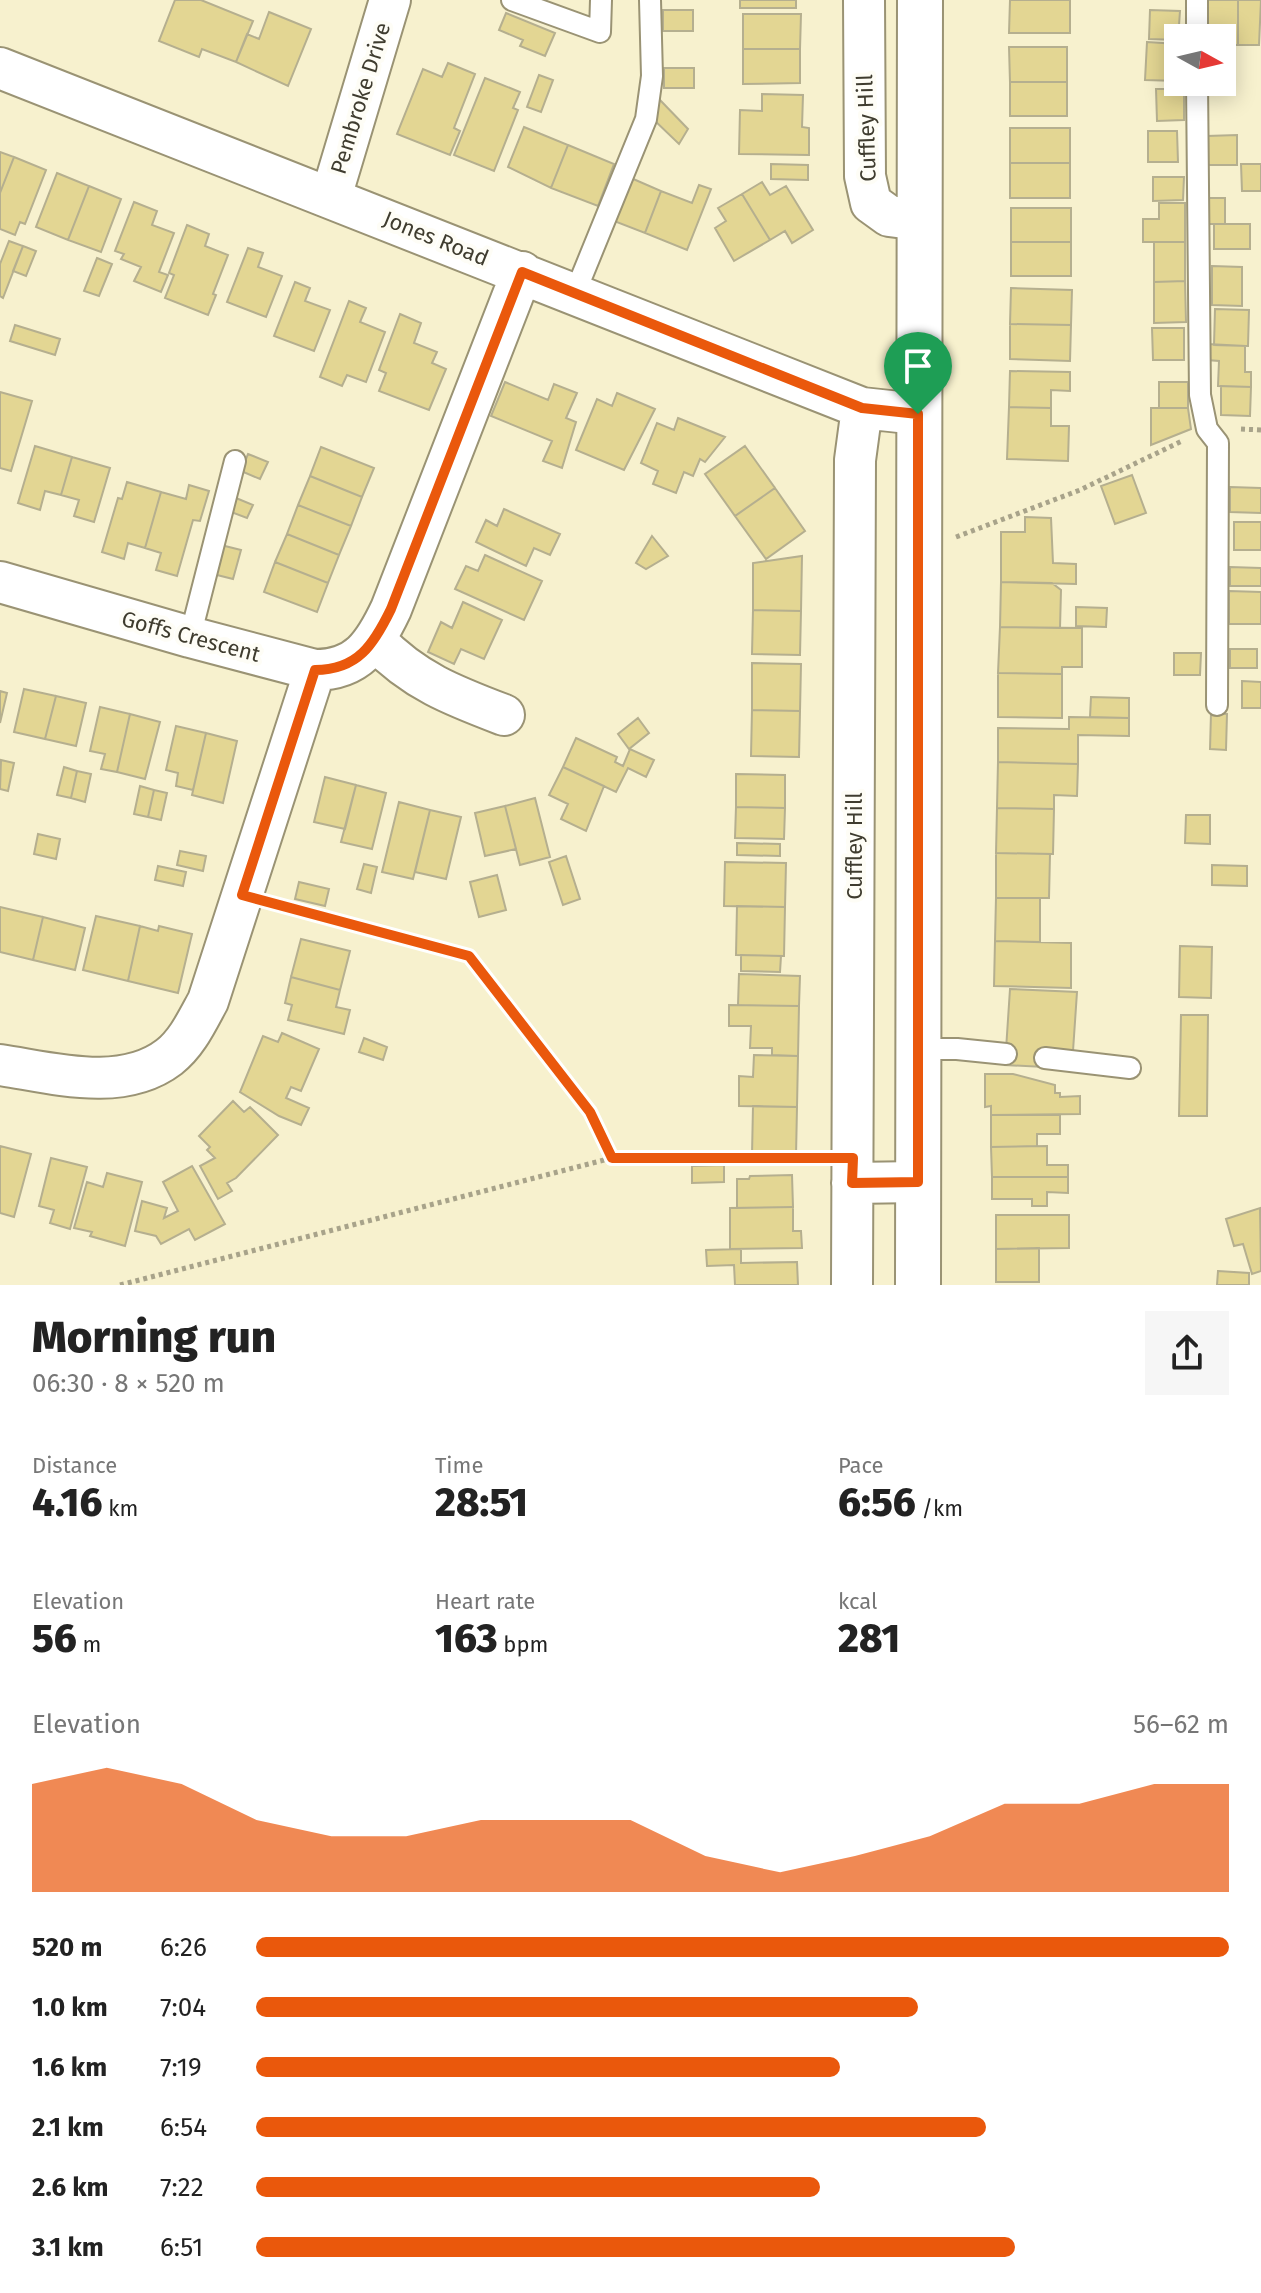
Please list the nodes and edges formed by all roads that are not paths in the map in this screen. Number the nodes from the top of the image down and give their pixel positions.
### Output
1 (390, 0) edge
2 (512, 0) edge
3 (601, 0) edge
4 (650, 0) edge
5 (864, 0) edge
6 (920, 0) edge
7 (1197, 0) edge
8 (1197, 24) edge
9 (0, 68) edge
10 (1197, 96) edge
11 (331, 197) junction
12 (920, 220) junction
13 (522, 272) junction
14 (575, 293) junction
15 (862, 408) junction
16 (918, 414) junction
17 (235, 461) dead end
18 (0, 582) edge
19 (190, 637) junction
20 (376, 641) junction
21 (315, 670) junction
22 (1217, 705) dead end
23 (504, 715) dead end
24 (918, 1049) junction
25 (1006, 1054) dead end
26 (1045, 1058) dead end
27 (0, 1065) edge
28 (1130, 1068) dead end
29 (852, 1170) junction
30 (918, 1182) junction
31 (852, 1285) edge
32 (918, 1285) edge

1 - 11 street, Pembroke Drive
2 - 3 lane
4 - 14 lane
5 - 12 street, Cuffley Hill
6 - 12 main road
7 - 8 lane
9 - 11 street, Jones Road
10 - 22 lane
11 - 13 street, Jones Road
12 - 16 main road
13 - 14 street, Jones Road
13 - 20 street, Goffs Crescent
14 - 15 street, Jones Road
15 - 16 street, Jones Road
15 - 29 street, Cuffley Hill
16 - 24 main road
17 - 19 lane
18 - 19 street, Goffs Crescent
19 - 21 street, Goffs Crescent
20 - 21 street, Goffs Crescent
20 - 23 street
21 - 27 street
24 - 25 lane
24 - 30 main road
26 - 28 lane
29 - 30 street
29 - 31 street, Cuffley Hill
30 - 32 main road

